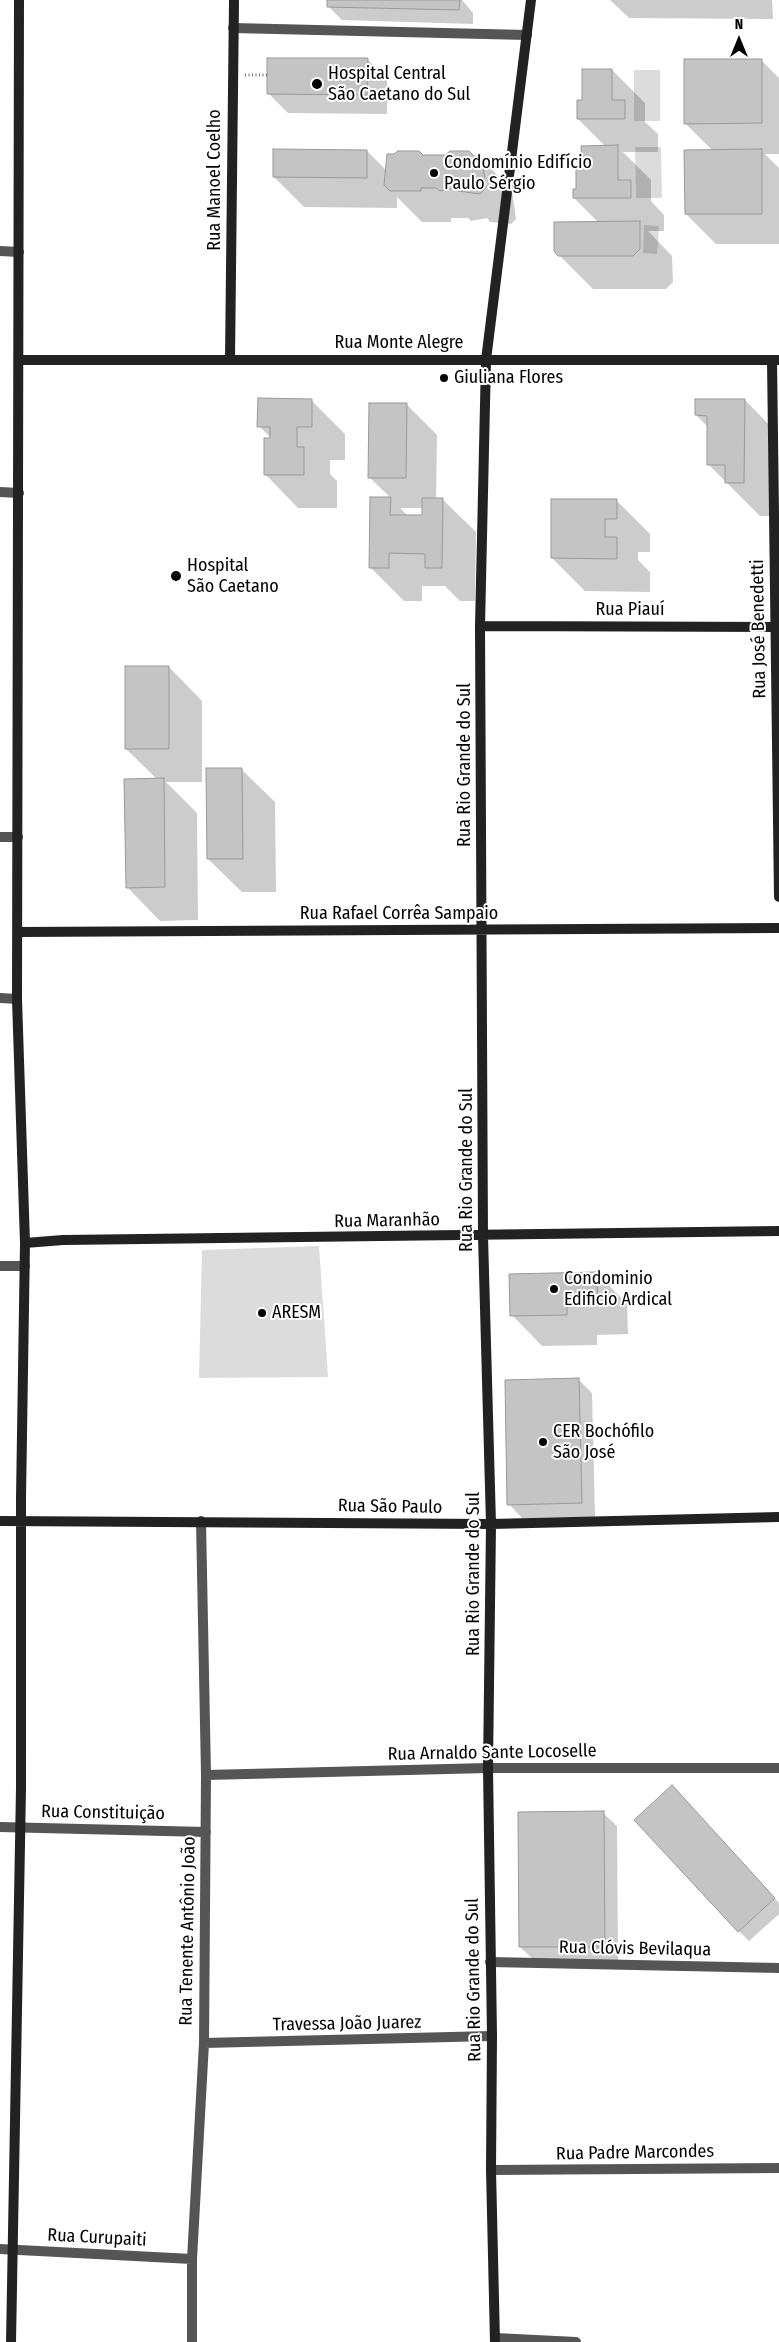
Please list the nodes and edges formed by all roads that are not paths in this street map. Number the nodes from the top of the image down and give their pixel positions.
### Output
1 (19, 0) edge
2 (234, 0) edge
3 (531, 0) edge
4 (233, 28) junction
5 (527, 35) junction
6 (0, 251) edge
7 (19, 252) junction
8 (19, 360) junction
9 (230, 360) junction
10 (486, 360) junction
11 (776, 360) edge
12 (0, 492) edge
13 (19, 493) junction
14 (480, 626) junction
15 (777, 627) edge
16 (0, 837) edge
17 (18, 837) junction
18 (779, 897) edge
19 (779, 928) edge
20 (483, 929) junction
21 (19, 932) junction
22 (0, 998) edge
23 (17, 999) junction
24 (779, 1232) edge
25 (483, 1236) junction
26 (26, 1243) junction
27 (0, 1266) edge
28 (25, 1266) junction
29 (779, 1517) edge
30 (22, 1520) junction
31 (0, 1521) edge
32 (200, 1521) junction
33 (491, 1524) junction
34 (488, 1768) junction
35 (779, 1768) edge
36 (206, 1775) junction
37 (0, 1827) edge
38 (20, 1828) junction
39 (206, 1832) junction
40 (490, 1962) junction
41 (779, 1968) edge
42 (492, 2036) junction
43 (204, 2044) junction
44 (779, 2168) edge
45 (491, 2170) junction
46 (0, 2249) edge
47 (13, 2250) junction
48 (192, 2260) junction
49 (495, 2340) edge
50 (11, 2342) edge
51 (192, 2342) edge
52 (576, 2342) edge

1 - 7 street
2 - 4 street, Rua Manoel Coelho
3 - 5 street, Rua Rio Grande do Sul
4 - 5 street
4 - 9 street, Rua Manoel Coelho
5 - 10 street, Rua Rio Grande do Sul
6 - 7 street
7 - 8 street
8 - 9 street, Rua Monte Alegre
8 - 13 street
9 - 10 street, Rua Monte Alegre
10 - 11 street, Rua Monte Alegre
10 - 14 street, Rua Rio Grande do Sul
11 - 15 street, Rua José Benedetti
12 - 13 street
13 - 17 street
14 - 15 street, Rua Piauí
14 - 20 street, Rua Rio Grande do Sul
15 - 18 street, Rua José Benedetti
16 - 17 street
17 - 21 street
19 - 20 street, Rua Rafael Corrêa Sampaio
20 - 21 street, Rua Rafael Corrêa Sampaio
20 - 25 street, Rua Rio Grande do Sul
21 - 23 street
22 - 23 street
23 - 26 street
24 - 25 street, Rua Maranhão
25 - 26 street, Rua Maranhão
25 - 33 street, Rua Rio Grande do Sul
26 - 28 street
27 - 28 street
28 - 30 street
29 - 33 street, Rua São Paulo
30 - 31 street, Rua São Paulo
30 - 32 street, Rua São Paulo
30 - 38 street
32 - 33 street, Rua São Paulo
32 - 36 street, Rua Tenente Antônio João
33 - 34 street, Rua Rio Grande do Sul
34 - 35 street, Rua Arnaldo Sante Locoselle
34 - 36 street, Rua Arnaldo Sante Locoselle
34 - 40 street, Rua Rio Grande do Sul
36 - 39 street, Rua Tenente Antônio João
37 - 38 street, Rua Constituição
38 - 39 street, Rua Constituição
38 - 47 street
39 - 43 street, Rua Tenente Antônio João
40 - 41 street, Rua Clóvis Bevilaqua
40 - 42 street, Rua Rio Grande do Sul
42 - 43 street, Travessa João Juarez
42 - 45 street, Rua Rio Grande do Sul
43 - 48 street, Rua Tenente Antônio João
44 - 45 street, Rua Padre Marcondes
45 - 49 street, Rua Rio Grande do Sul
46 - 47 street, Rua Curupaiti
47 - 48 street, Rua Curupaiti
47 - 50 street
48 - 51 street, Rua Tenente Antônio João
49 - 52 street

